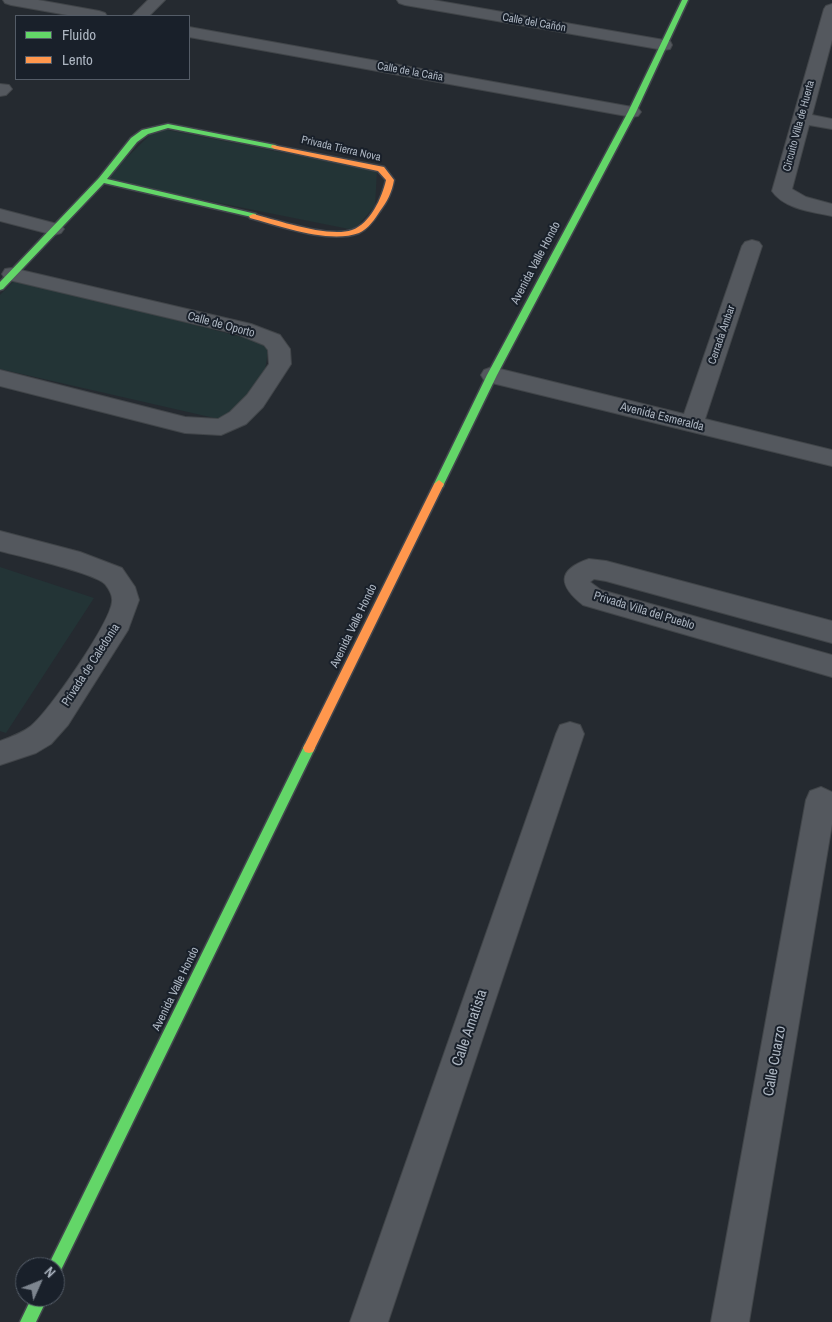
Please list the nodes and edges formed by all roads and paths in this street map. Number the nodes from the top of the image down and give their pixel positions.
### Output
1 (11, 0) edge
2 (157, 0) edge
3 (405, 0) edge
4 (685, 0) edge
5 (832, 9) edge
6 (94, 15) edge
7 (141, 15) edge
8 (190, 32) edge
9 (664, 45) junction
10 (826, 51) edge
11 (632, 112) junction
12 (801, 118) junction
13 (832, 124) edge
14 (102, 180) junction
15 (832, 210) edge
16 (0, 215) edge
17 (54, 229) junction
18 (752, 246) dead end
19 (6, 280) edge
20 (492, 375) junction
21 (0, 378) edge
22 (692, 424) junction
23 (832, 458) edge
24 (0, 541) edge
25 (832, 632) edge
26 (832, 666) edge
27 (570, 734) dead end
28 (0, 753) edge
29 (821, 800) dead end
30 (60, 1257) edge
31 (35, 1307) edge
32 (28, 1322) edge
33 (369, 1322) edge
34 (730, 1322) edge

1 - 6 street
2 - 7 street
3 - 9 street, Calle del Cañón
4 - 9 street, Avenida Valle Hondo
5 - 10 street, Circuito Villa de Huerta
8 - 11 street, Calle de la Caña
9 - 11 street, Avenida Valle Hondo
10 - 12 street, Circuito Villa de Huerta
11 - 20 street, Avenida Valle Hondo
12 - 13 street
12 - 15 street, Circuito Villa de Huerta
14 - 14 street, Privada Tierra Nova
14 - 17 street, Privada Tierra Nova
16 - 17 street
17 - 19 street, Privada Tierra Nova
18 - 22 street, Cerrada Ámbar
19 - 21 street, Calle de Oporto
20 - 22 street, Avenida Esmeralda
20 - 30 street, Avenida Valle Hondo
22 - 23 street, Avenida Esmeralda
24 - 28 street, Privada de Caledonia
25 - 26 street, Privada Villa del Pueblo
27 - 33 street, Calle Amatista
29 - 34 street, Calle Cuarzo
31 - 32 street

